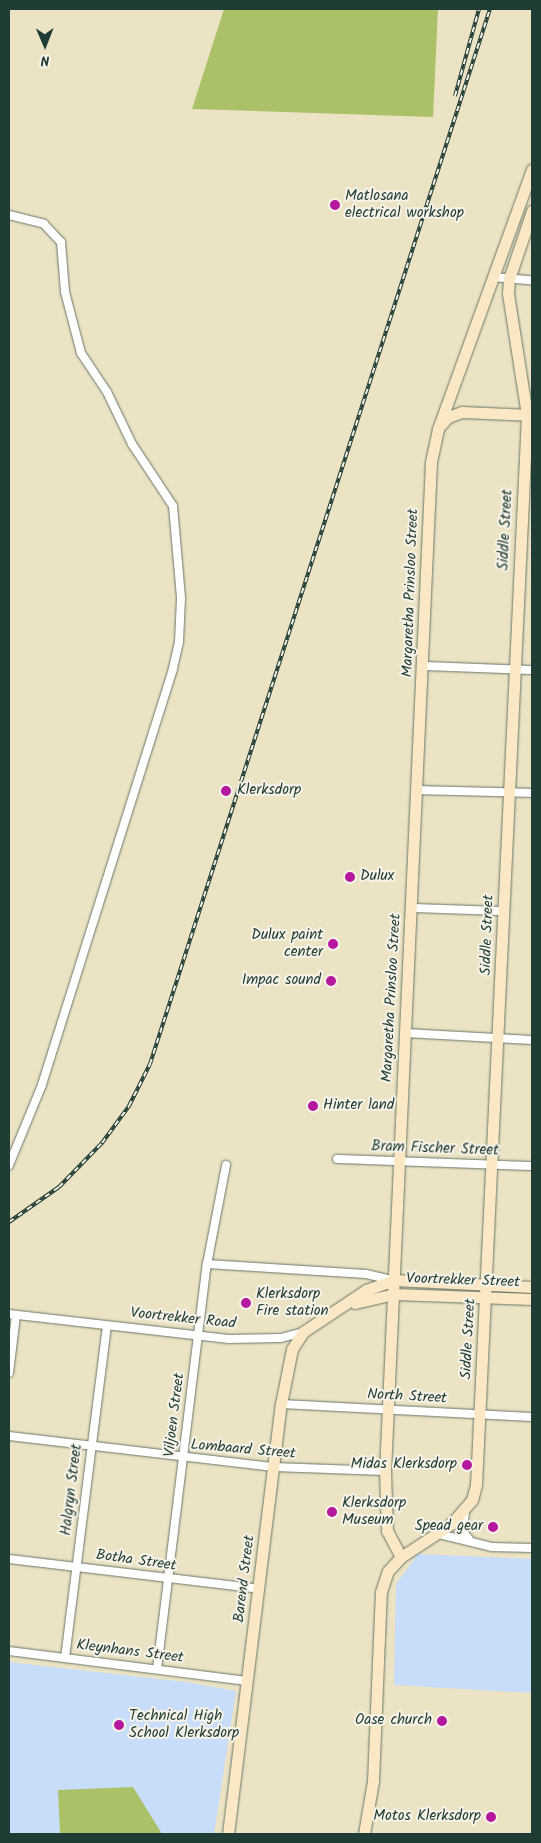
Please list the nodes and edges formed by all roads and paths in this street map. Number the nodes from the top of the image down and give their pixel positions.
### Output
1 (532, 169) edge
2 (532, 211) edge
3 (9, 214) edge
4 (494, 278) junction
5 (509, 279) junction
6 (532, 280) edge
7 (529, 415) edge
8 (438, 429) junction
9 (423, 666) junction
10 (515, 670) junction
11 (532, 670) edge
12 (418, 790) junction
13 (509, 792) junction
14 (532, 793) edge
15 (411, 908) junction
16 (504, 911) junction
17 (405, 1033) junction
18 (498, 1037) junction
19 (532, 1040) edge
20 (337, 1159) dead end
21 (401, 1162) junction
22 (493, 1164) junction
23 (9, 1165) edge
24 (226, 1165) dead end
25 (532, 1166) edge
26 (207, 1264) junction
27 (395, 1280) junction
28 (532, 1287) edge
29 (487, 1291) junction
30 (394, 1294) junction
31 (532, 1299) edge
32 (346, 1306) junction
33 (12, 1315) edge
34 (107, 1326) junction
35 (302, 1332) junction
36 (199, 1336) junction
37 (9, 1373) edge
38 (281, 1404) junction
39 (388, 1410) junction
40 (481, 1415) junction
41 (532, 1417) edge
42 (9, 1436) edge
43 (92, 1447) junction
44 (184, 1458) junction
45 (274, 1467) junction
46 (386, 1472) junction
47 (465, 1510) junction
48 (438, 1534) junction
49 (469, 1540) junction
50 (532, 1548) edge
51 (401, 1558) junction
52 (9, 1559) edge
53 (77, 1567) junction
54 (168, 1580) junction
55 (259, 1589) junction
56 (9, 1651) edge
57 (65, 1658) junction
58 (157, 1669) junction
59 (247, 1681) junction
60 (228, 1834) edge
61 (364, 1834) edge

1 - 4 street, Margaretha Prinsloo Street
2 - 5 street
3 - 23 street
4 - 5 street
4 - 8 street, Margaretha Prinsloo Street
5 - 6 street
5 - 7 street, Siddle Street
7 - 8 street
7 - 10 street, Siddle Street
8 - 9 street, Margaretha Prinsloo Street
9 - 10 street
9 - 12 street, Margaretha Prinsloo Street
10 - 11 street
10 - 13 street, Siddle Street
12 - 13 street
12 - 15 street, Margaretha Prinsloo Street
13 - 14 street
13 - 16 street, Siddle Street
15 - 16 street
15 - 17 street, Margaretha Prinsloo Street
16 - 18 street, Siddle Street
17 - 18 street
17 - 21 street, Margaretha Prinsloo Street
18 - 19 street
18 - 22 street, Siddle Street
20 - 21 street, Bram Fischer Street
21 - 22 street, Bram Fischer Street
21 - 27 street, Margaretha Prinsloo Street
22 - 25 street, Bram Fischer Street
22 - 29 street, Siddle Street
24 - 26 street, Viljoen Street
26 - 27 street
26 - 36 street, Viljoen Street
27 - 29 street, Voortrekker Street
27 - 30 street, Margaretha Prinsloo Street
27 - 32 street, Voortrekker Road
28 - 29 street, Voortrekker Street
29 - 30 street, Voortrekker Street
29 - 31 street, Voortrekker Street
29 - 40 street, Siddle Street
30 - 32 street, Voortrekker Road
30 - 39 street, Margaretha Prinsloo Street
32 - 35 street, Voortrekker Road
33 - 34 street, Voortrekker Road
33 - 37 street
34 - 36 street, Voortrekker Road
34 - 43 street, Halgryn Street
35 - 36 street, Voortrekker Road
35 - 38 street, Barend Street
36 - 44 street, Viljoen Street
38 - 39 street, North Street
38 - 45 street, Barend Street
39 - 40 street, North Street
39 - 46 street, Margaretha Prinsloo Street
40 - 41 street, North Street
40 - 47 street, Siddle Street
42 - 43 street, Lombaard Street
43 - 44 street, Lombaard Street
43 - 53 street, Halgryn Street
44 - 45 street, Lombaard Street
44 - 54 street, Viljoen Street
45 - 46 street, Lombaard Street
45 - 55 street, Barend Street
46 - 51 street, Margaretha Prinsloo Street
47 - 48 street, Siddle Street
47 - 49 street
48 - 49 street
48 - 51 street, Siddle Street
49 - 50 street
51 - 61 street
52 - 53 street, Botha Street
53 - 54 street, Botha Street
53 - 57 street, Halgryn Street
54 - 55 street, Botha Street
54 - 58 street, Viljoen Street
55 - 59 street, Barend Street
56 - 57 street, Kleynhans Street
57 - 58 street, Kleynhans Street
58 - 59 street, Kleynhans Street
59 - 60 street, Barend Street

